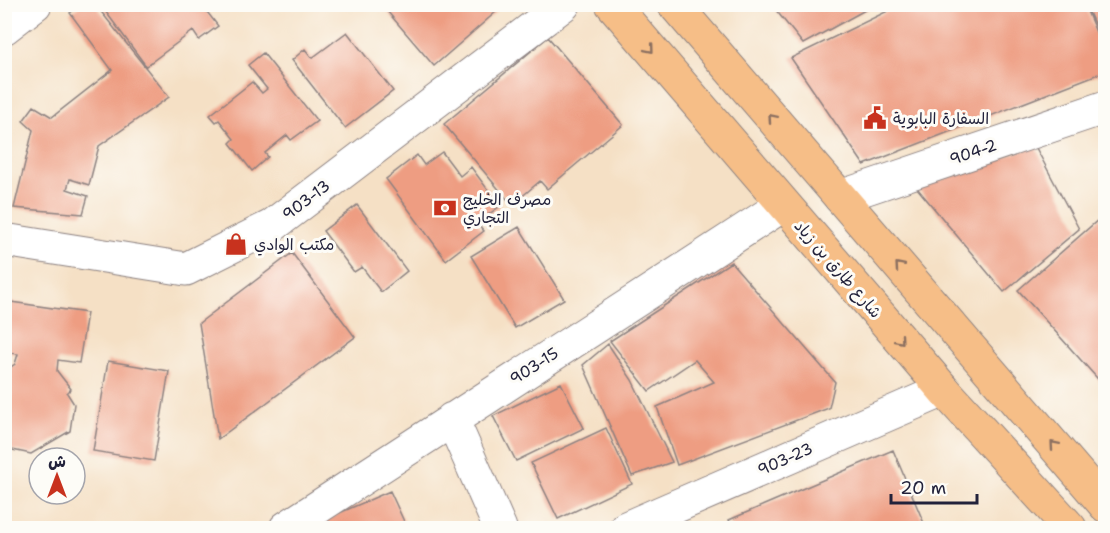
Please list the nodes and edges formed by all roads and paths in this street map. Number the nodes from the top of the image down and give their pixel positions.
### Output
1 (34, 4) edge
2 (564, 4) edge
3 (612, 4) edge
4 (674, 4) edge
5 (4, 28) edge
6 (1106, 107) edge
7 (840, 198) junction
8 (783, 205) junction
9 (4, 240) edge
10 (944, 390) junction
11 (452, 419) junction
12 (1106, 506) edge
13 (286, 528) edge
14 (500, 528) edge
15 (626, 528) edge
16 (1070, 528) edge

1 - 5 street
2 - 9 street, 903-13
3 -> 8 main road, شارع طارق بن زياد
7 -> 4 main road
6 - 7 street, 904-2
12 -> 7 main road
8 -> 10 main road, شارع طارق بن زياد
8 - 11 street, 903-15
10 - 15 street, 903-23
10 - 16 main road, شارع طارق بن زياد
11 - 13 street, 903-15
11 - 14 street

